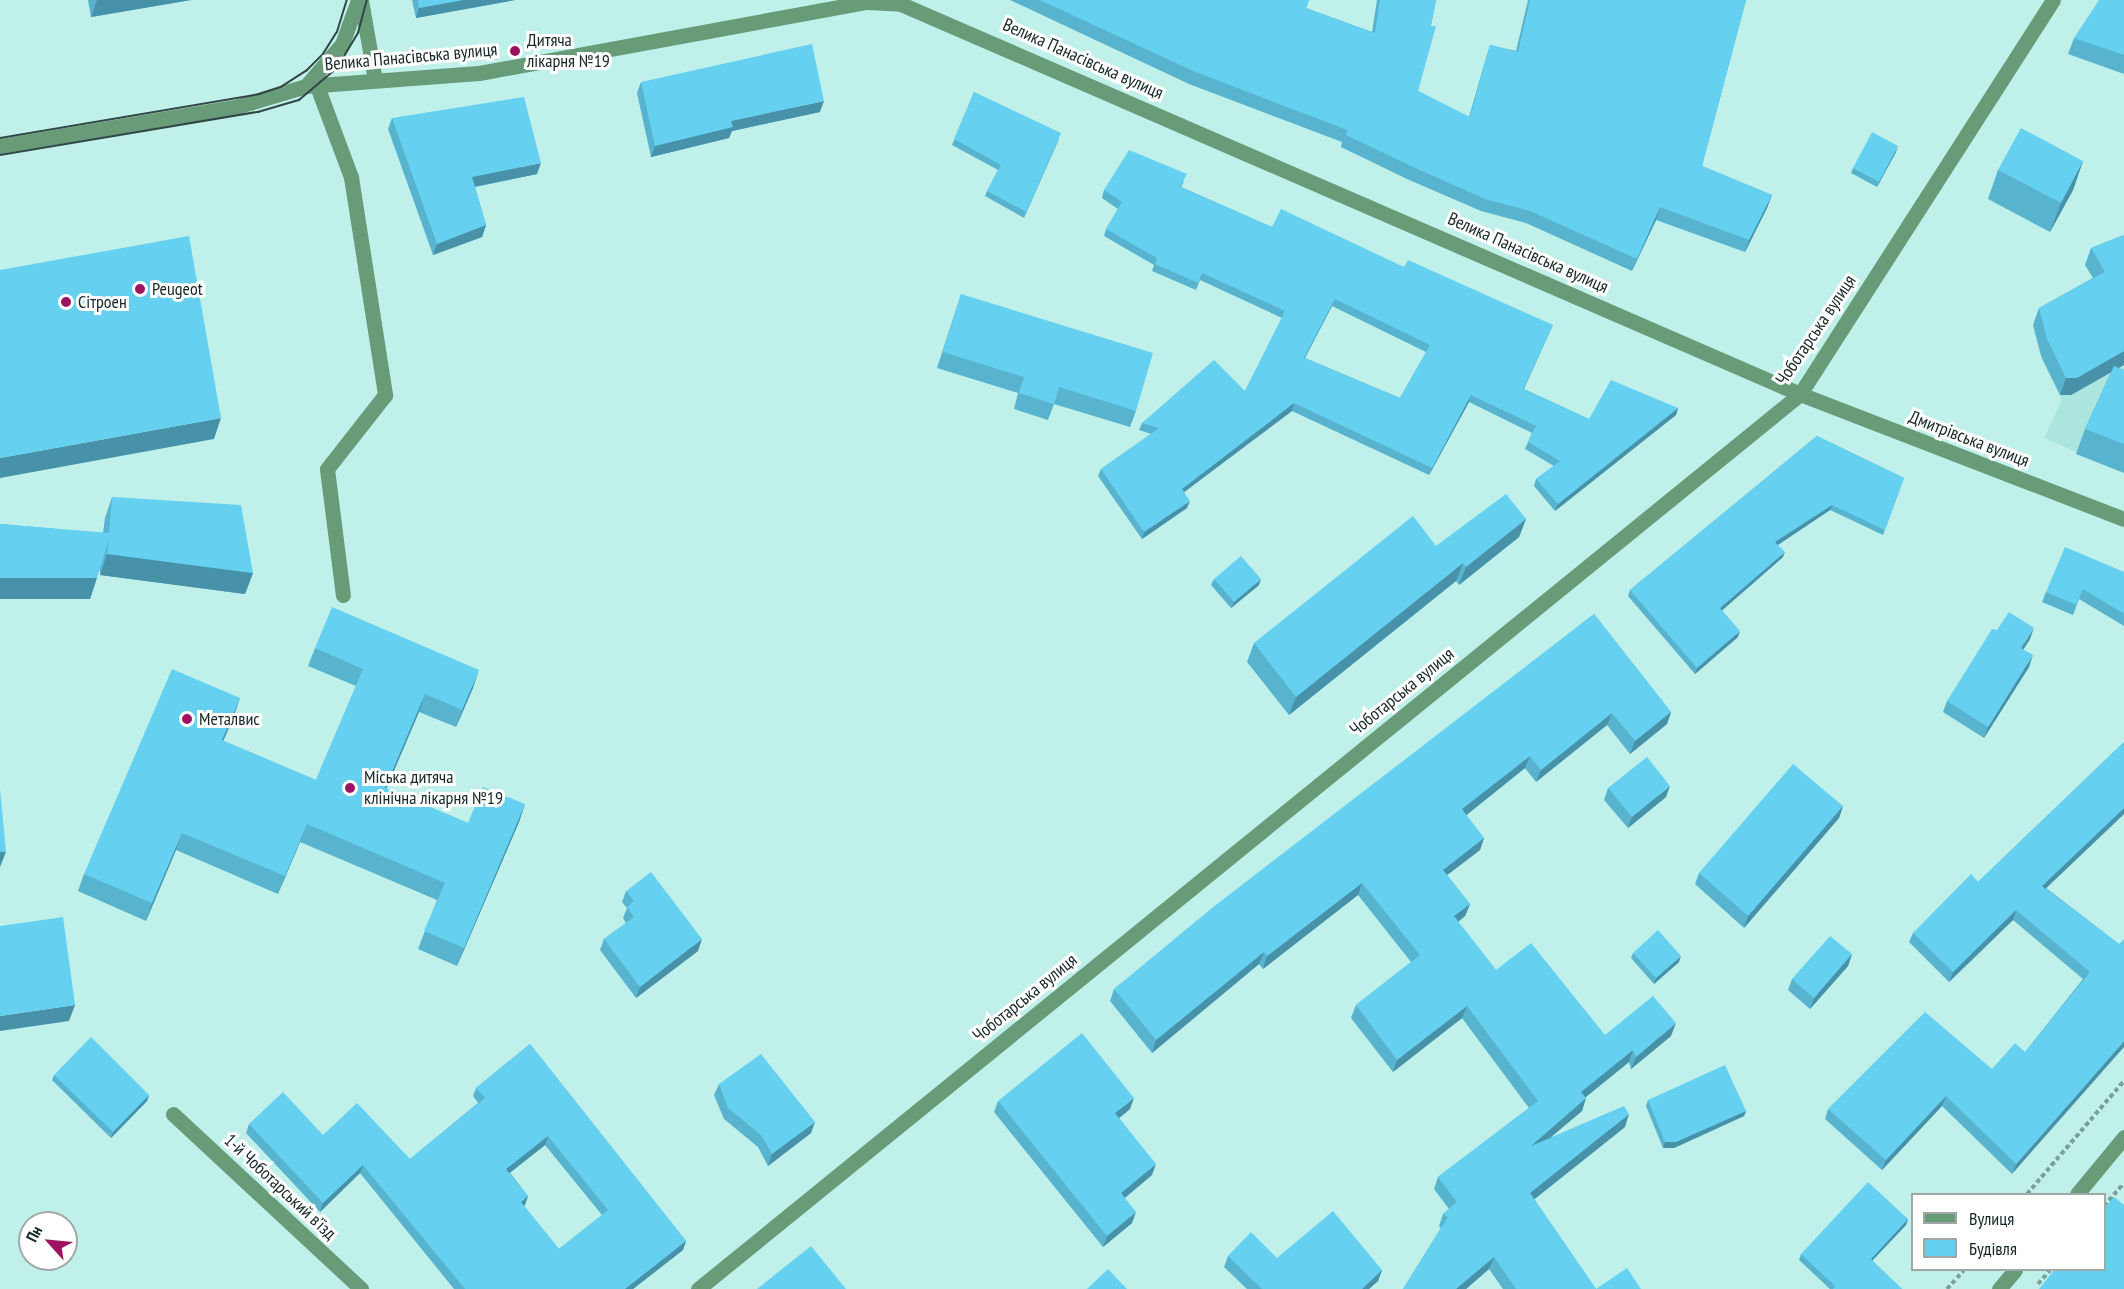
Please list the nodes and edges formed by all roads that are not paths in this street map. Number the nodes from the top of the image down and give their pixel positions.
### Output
1 (360, 0) edge
2 (2038, 0) edge
3 (2053, 0) edge
4 (901, 2) edge
5 (2030, 35) junction
6 (375, 80) junction
7 (312, 83) junction
8 (0, 146) edge
9 (1800, 394) junction
10 (2124, 519) edge
11 (343, 595) dead end
12 (173, 1114) dead end
13 (2124, 1137) edge
14 (2078, 1193) edge
15 (2013, 1271) edge
16 (361, 1289) edge
17 (698, 1289) edge
18 (1999, 1289) edge

1 - 6 street
1 - 7 street, Велика Панасівська вулиця
2 - 5 street, Чоботарська вулиця
3 - 5 street, Чоботарська вулиця
4 - 6 street, Велика Панасівська вулиця
4 - 9 street, Велика Панасівська вулиця
5 - 9 street, Чоботарська вулиця
6 - 7 street, Велика Панасівська вулиця
7 - 8 street, Велика Панасівська вулиця
7 - 11 street
9 - 10 street, Дмитрівська вулиця
9 - 17 street, Чоботарська вулиця
12 - 16 street, 1-й Чоботарський в’їзд
13 - 14 street
15 - 18 street

